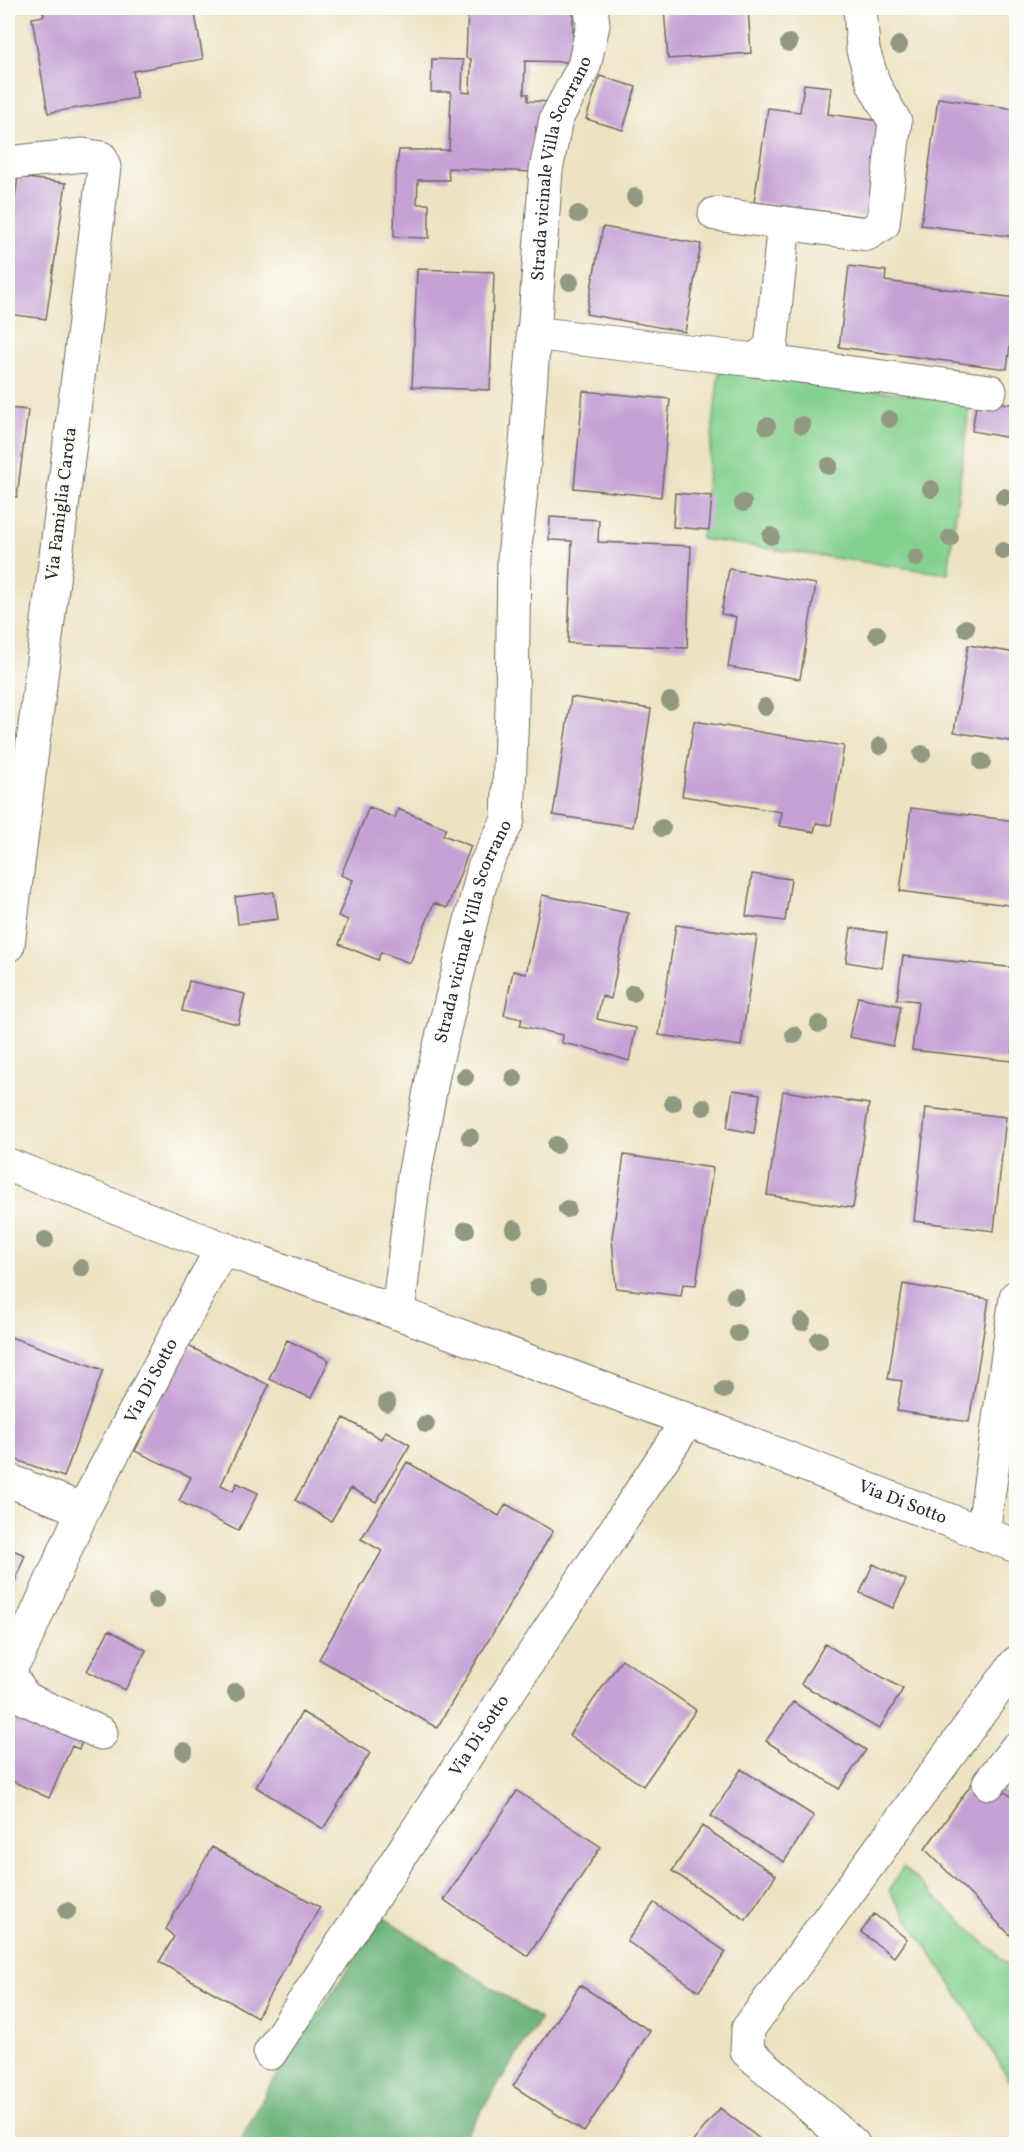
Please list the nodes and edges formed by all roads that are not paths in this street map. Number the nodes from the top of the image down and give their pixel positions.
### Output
1 (591, 8) edge
2 (860, 8) edge
3 (8, 163) edge
4 (715, 214) dead end
5 (784, 224) junction
6 (533, 333) junction
7 (754, 360) junction
8 (990, 392) dead end
9 (8, 945) edge
10 (8, 1165) edge
11 (222, 1248) junction
12 (1017, 1296) edge
13 (398, 1313) junction
14 (688, 1420) junction
15 (8, 1480) edge
16 (83, 1510) junction
17 (983, 1533) junction
18 (1017, 1546) edge
19 (1017, 1663) edge
20 (101, 1733) dead end
21 (1017, 1749) edge
22 (989, 1783) dead end
23 (270, 2053) dead end
24 (853, 2145) edge

1 - 6 street, Strada vicinale Villa Scorrano
2 - 5 street
3 - 9 street, Via Famiglia Carota
4 - 5 street
5 - 7 street
6 - 7 street
6 - 13 street, Strada vicinale Villa Scorrano
7 - 8 street
10 - 11 street, Via Di Sotto
11 - 13 street, Via Di Sotto
11 - 16 street, Via Di Sotto
12 - 17 street
13 - 14 street, Via Di Sotto
14 - 17 street, Via Di Sotto
14 - 23 street, Via Di Sotto
15 - 16 street
16 - 20 street, Via Di Sotto
17 - 18 street, Via Di Sotto
19 - 24 street
21 - 22 street

